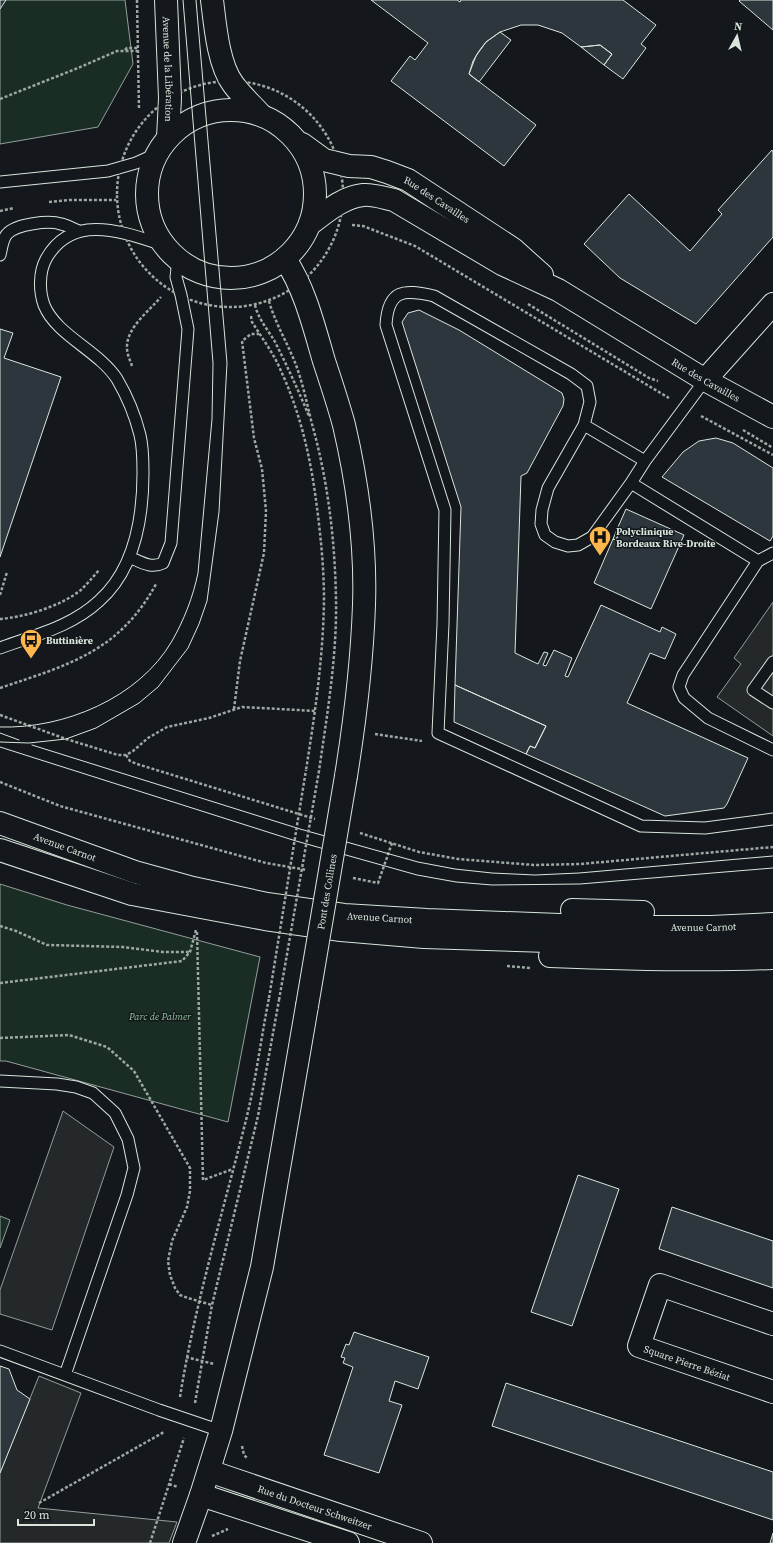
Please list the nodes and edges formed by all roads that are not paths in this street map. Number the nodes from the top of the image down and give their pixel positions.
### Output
1 (166, 0) edge
2 (212, 0) edge
3 (260, 114) junction
4 (299, 142) junction
5 (162, 146) junction
6 (0, 182) edge
7 (310, 224) junction
8 (79, 231) junction
9 (163, 245) junction
10 (0, 255) edge
11 (178, 260) junction
12 (285, 260) junction
13 (558, 290) junction
14 (773, 304) edge
15 (699, 389) junction
16 (773, 417) edge
17 (584, 425) junction
18 (645, 461) junction
19 (631, 483) junction
20 (773, 553) edge
21 (129, 557) junction
22 (758, 561) junction
23 (3, 646) edge
24 (773, 662) edge
25 (773, 703) edge
26 (773, 750) edge
27 (773, 819) edge
28 (3, 824) edge
29 (0, 850) edge
30 (132, 894) junction
31 (773, 910) edge
32 (773, 924) edge
33 (773, 942) edge
34 (773, 958) edge
35 (0, 1081) edge
36 (773, 1324) edge
37 (0, 1351) edge
38 (65, 1375) junction
39 (773, 1392) edge
40 (221, 1431) junction
41 (209, 1471) junction
42 (200, 1495) junction
43 (414, 1542) edge
44 (184, 1543) edge
45 (348, 1543) edge

1 - 5 street, Avenue de la Libération
2 - 3 street
3 - 4 street
3 - 5 street
4 - 7 street
4 - 13 street, Rue des Cavailles
5 - 6 lane
5 - 9 street, Avenue de la Libération
7 - 12 street
7 - 13 street, Rue des Cavailles
8 - 9 lane
8 - 10 lane
8 - 21 lane
9 - 11 street, Avenue de la Libération
11 - 12 street, Avenue de la Libération
11 - 21 lane
12 - 40 street, Pont des Collines, bridge
13 - 15 street, Rue des Cavailles
14 - 15 street
15 - 16 street, Rue des Cavailles
15 - 18 lane
17 - 18 lane
17 - 19 lane
17 - 27 lane
18 - 19 lane
19 - 22 lane
20 - 22 lane
21 - 23 lane
22 - 26 lane
24 - 25 lane
28 - 31 street
28 - 32 street, Avenue Carnot
29 - 30 street, Avenue Carnot
30 - 33 street, Avenue Carnot
30 - 34 street
35 - 38 lane
36 - 39 street, Square Pierre Béziat
37 - 38 lane
38 - 40 lane
40 - 41 street, Pont des Collines
41 - 42 street, Pont des Collines
41 - 43 street, Rue du Docteur Schweitzer
42 - 44 street, Pont des Collines
42 - 45 street

